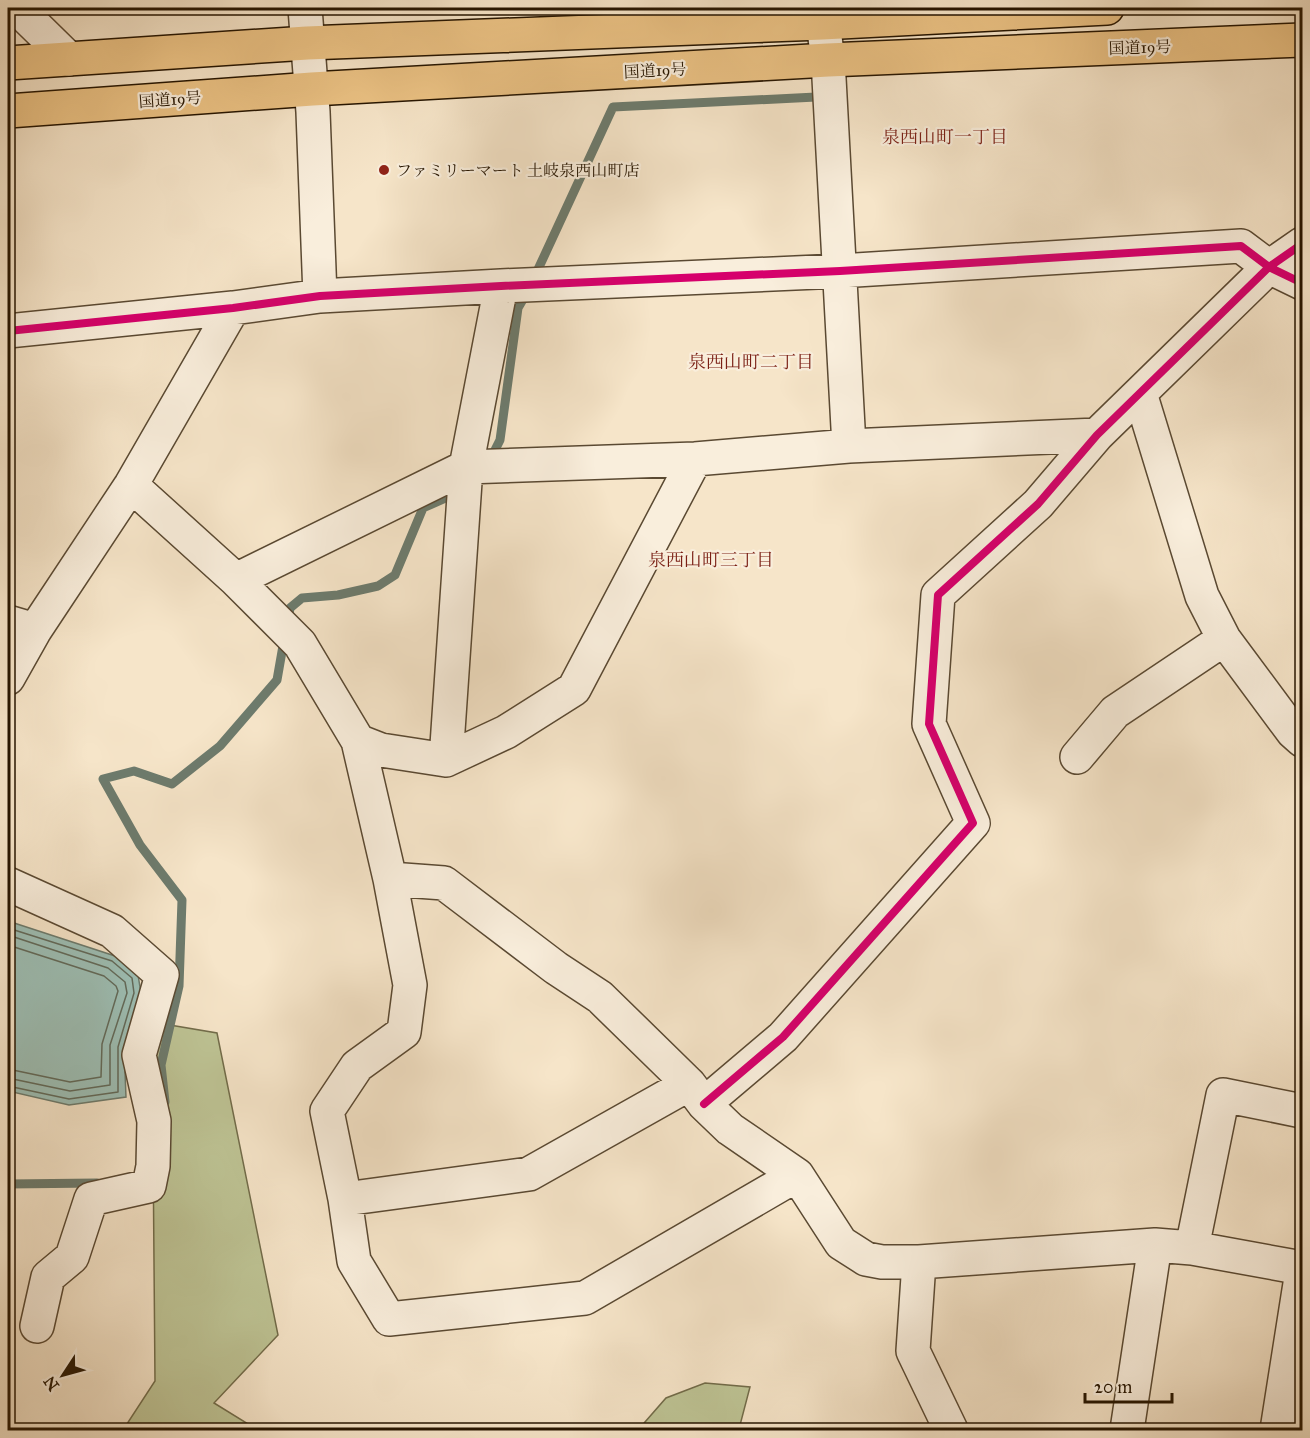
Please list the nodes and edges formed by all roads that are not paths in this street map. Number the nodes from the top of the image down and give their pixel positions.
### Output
1 (17, 8) edge
2 (305, 8) edge
3 (1107, 8) edge
4 (821, 15) edge
5 (1302, 40) edge
6 (307, 43) junction
7 (69, 59) junction
8 (828, 60) junction
9 (8, 63) edge
10 (312, 89) junction
11 (8, 111) edge
12 (1302, 244) edge
13 (1269, 267) junction
14 (840, 271) junction
15 (1302, 283) edge
16 (501, 286) junction
17 (320, 296) junction
18 (233, 308) junction
19 (8, 331) edge
20 (1140, 393) junction
21 (1097, 435) junction
22 (849, 446) junction
23 (695, 459) junction
24 (466, 467) junction
25 (131, 484) junction
26 (236, 580) junction
27 (21, 626) edge
28 (1224, 639) junction
29 (8, 678) edge
30 (1302, 740) edge
31 (358, 741) junction
32 (1077, 757) dead end
33 (446, 760) junction
34 (390, 879) junction
35 (8, 884) edge
36 (697, 1094) junction
37 (1302, 1111) edge
38 (797, 1175) junction
39 (345, 1199) junction
40 (1155, 1245) junction
41 (1192, 1248) junction
42 (919, 1262) junction
43 (1302, 1269) edge
44 (37, 1326) dead end
45 (951, 1431) edge
46 (1127, 1431) edge
47 (1277, 1431) edge

1 - 7 street
2 - 6 street
3 - 4 highway
4 - 6 highway
4 - 8 street
5 - 8 highway, 国道19号
6 - 7 highway
6 - 10 street
7 - 9 highway
8 - 10 highway, 国道19号
8 - 14 street
10 - 11 highway, 国道19号
10 - 17 street
12 - 13 street
13 - 14 street
13 - 15 street
13 - 20 street
14 - 16 street
14 - 22 street
16 - 17 street
16 - 24 street
17 - 18 street
18 - 19 street
18 - 25 street
20 - 21 street
20 - 28 street
21 - 22 street
21 - 36 street
22 - 23 street
23 - 24 street
23 - 33 street
24 - 26 street
24 - 33 street
25 - 26 street
25 - 27 street
26 - 31 street
27 - 29 street
28 - 30 street
28 - 32 street
31 - 33 street
31 - 34 street
34 - 36 street
34 - 39 street
35 - 44 street
36 - 38 street
36 - 39 street
37 - 41 street
38 - 39 street
38 - 42 street
40 - 41 street
40 - 42 street
40 - 46 street
41 - 43 street
42 - 45 street
43 - 47 street

